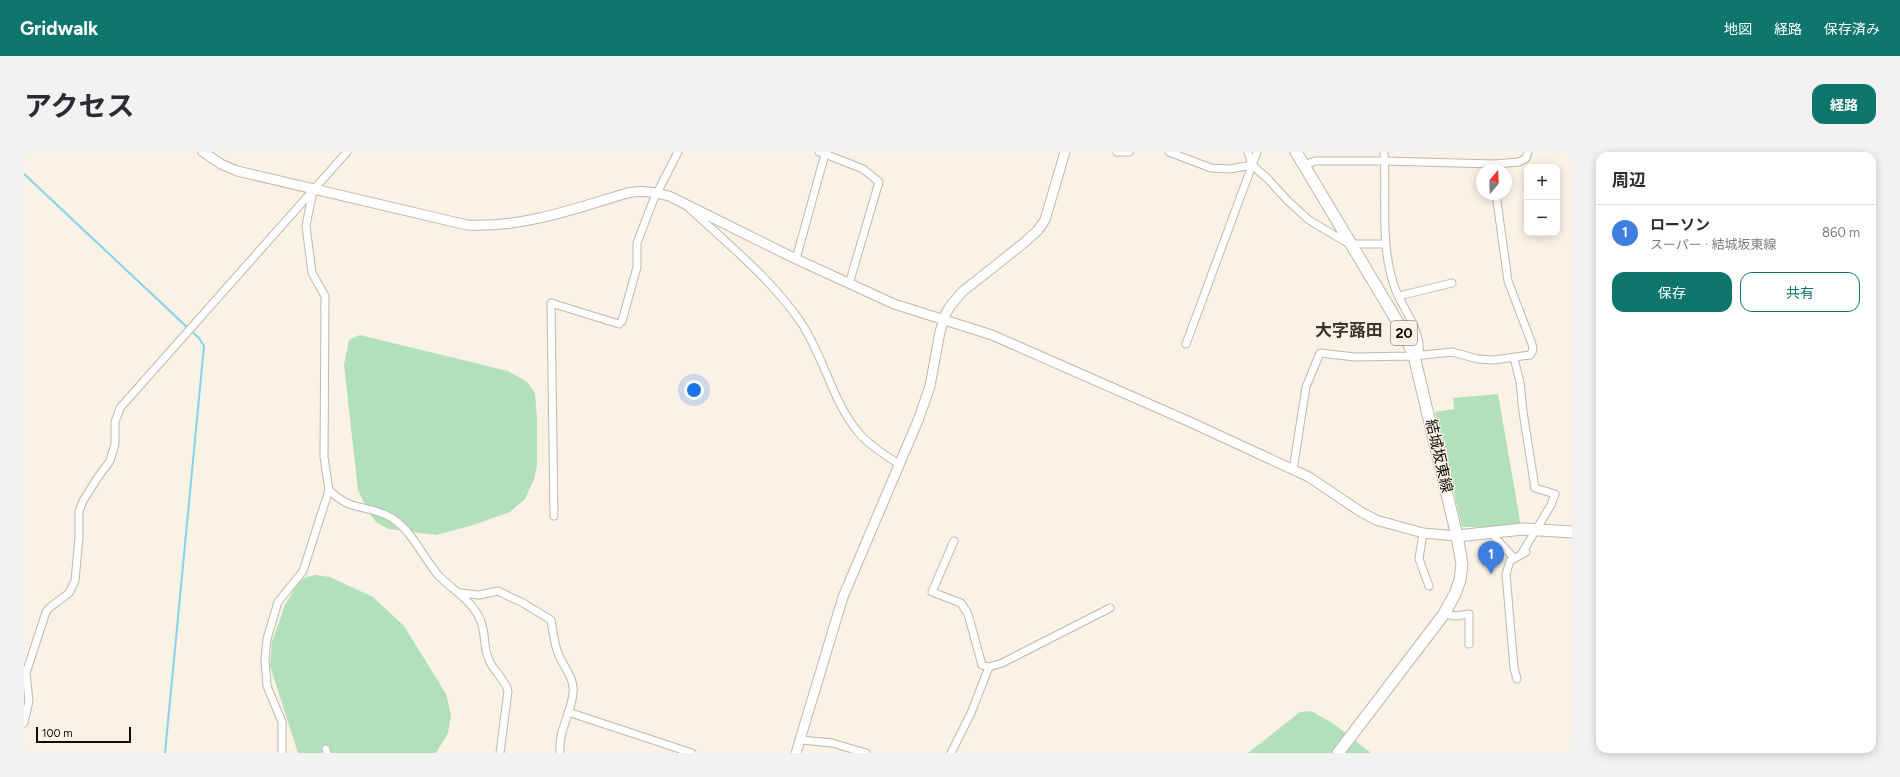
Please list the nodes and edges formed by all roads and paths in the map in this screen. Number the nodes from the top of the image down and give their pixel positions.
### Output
1 (203, 152) edge
2 (347, 152) edge
3 (678, 152) edge
4 (1065, 152) edge
5 (1118, 152) edge
6 (1129, 152) edge
7 (1169, 152) edge
8 (1248, 152) edge
9 (1257, 152) edge
10 (1296, 152) edge
11 (1384, 152) edge
12 (1528, 152) edge
13 (822, 153) edge
14 (1385, 161) junction
15 (1508, 164) edge
16 (1252, 165) junction
17 (1304, 165) junction
18 (1476, 166) edge
19 (313, 189) junction
20 (656, 193) junction
21 (1497, 200) edge
22 (684, 204) junction
23 (1351, 244) junction
24 (1386, 244) junction
25 (796, 259) junction
26 (1452, 283) dead end
27 (849, 284) junction
28 (1399, 296) junction
29 (944, 319) junction
30 (1186, 344) dead end
31 (1417, 356) junction
32 (1514, 358) junction
33 (898, 464) junction
34 (1293, 470) junction
35 (329, 490) junction
36 (554, 516) dead end
37 (1537, 528) junction
38 (1490, 532) junction
39 (1572, 532) edge
40 (1423, 533) junction
41 (1457, 536) junction
42 (954, 541) dead end
43 (1514, 558) junction
44 (1429, 586) dead end
45 (460, 593) junction
46 (1110, 608) dead end
47 (1444, 614) junction
48 (1469, 644) dead end
49 (27, 661) edge
50 (990, 667) junction
51 (1517, 679) dead end
52 (568, 712) junction
53 (24, 723) edge
54 (801, 740) junction
55 (282, 753) edge
56 (500, 753) edge
57 (560, 753) edge
58 (692, 753) edge
59 (796, 753) edge
60 (866, 753) edge
61 (951, 753) edge
62 (1338, 753) edge

1 - 19 street
2 - 19 street
3 - 20 street
4 - 29 street
5 - 6 street
7 - 16 street
8 - 16 street
9 - 16 street
10 - 17 main road, 結城坂東線 / 20
11 - 14 street
12 - 15 street
13 - 25 street
13 - 27 street
14 - 17 street
14 - 18 street
14 - 24 street
16 - 23 street
16 - 30 street
17 - 23 main road, 結城坂東線 / 20
19 - 20 street
19 - 35 street
19 - 49 street
20 - 22 street
20 - 36 street
21 - 32 street
22 - 25 street
22 - 33 street
23 - 24 street
23 - 31 main road, 結城坂東線 / 20
24 - 28 street
25 - 27 street
26 - 28 street
27 - 29 street
28 - 31 street
29 - 33 street
29 - 34 street
31 - 32 street
31 - 34 street
31 - 41 main road, 結城坂東線 / 20
32 - 37 street
33 - 54 street
34 - 40 street
35 - 45 street
35 - 55 street
37 - 38 main road
37 - 39 main road
37 - 43 street
38 - 41 main road
38 - 43 street
40 - 41 street
40 - 44 street
41 - 47 main road, 結城坂東線 / 20
42 - 50 street
43 - 51 street
45 - 52 street
45 - 56 street
46 - 50 street
47 - 48 street
47 - 62 main road, 結城坂東線 / 20
49 - 53 street
50 - 61 street
52 - 57 street
52 - 58 street
54 - 59 street
54 - 60 street

